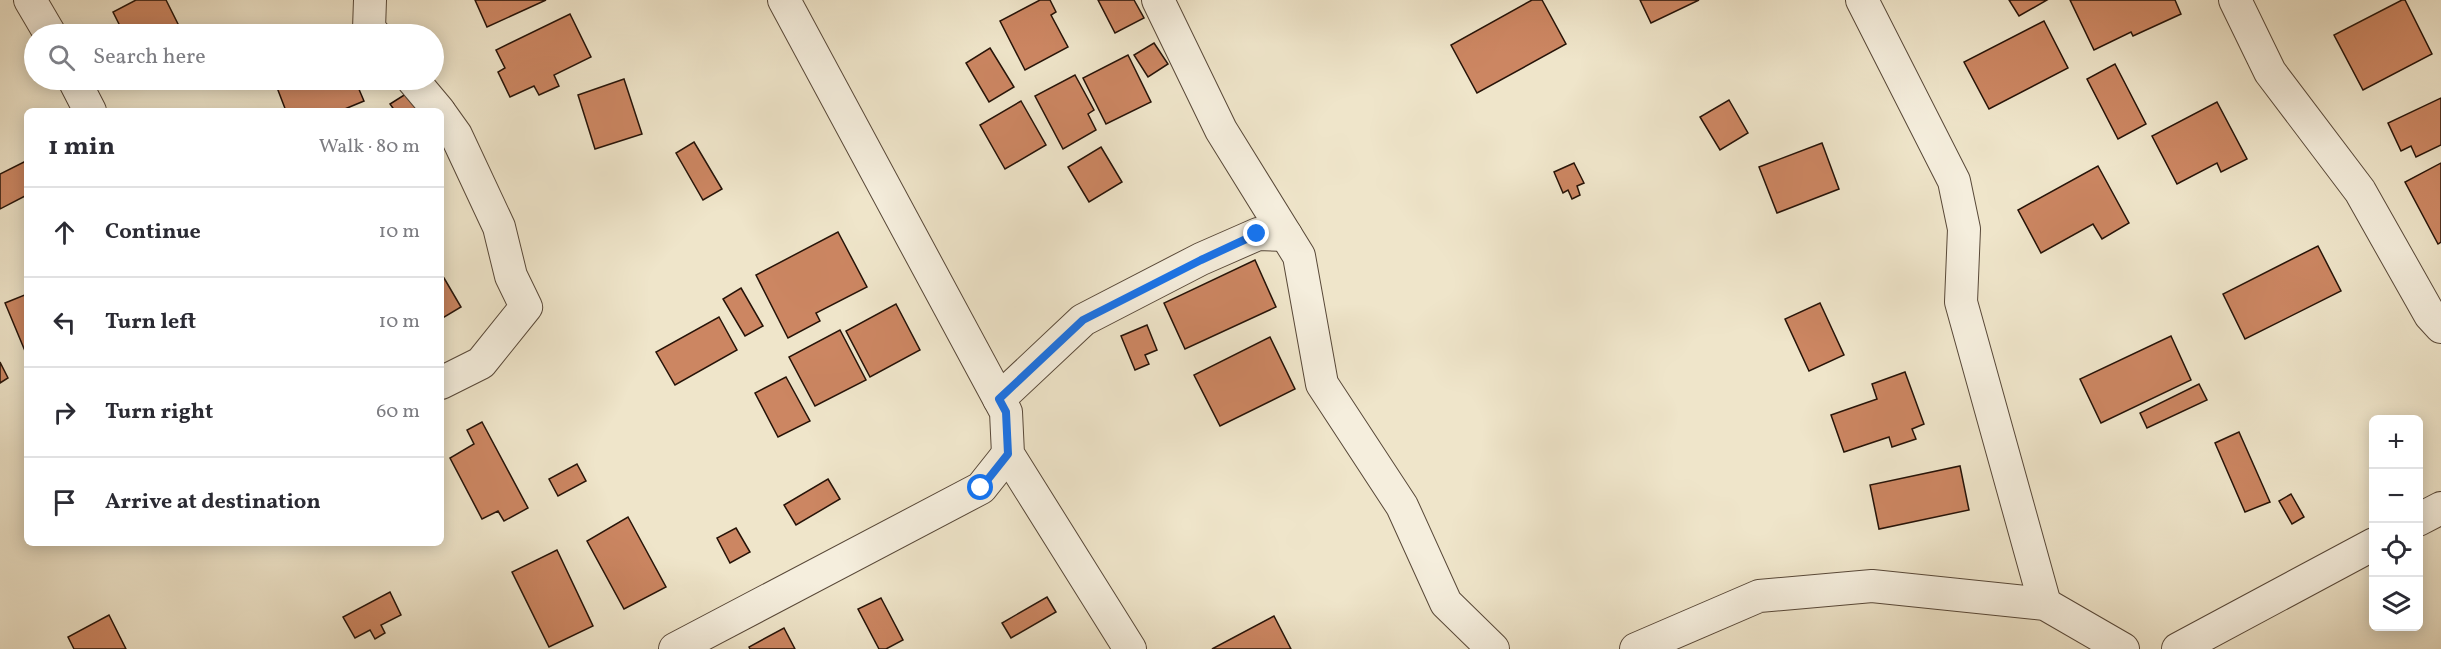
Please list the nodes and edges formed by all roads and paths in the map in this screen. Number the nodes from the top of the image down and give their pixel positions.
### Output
1 (30, 0) edge
2 (370, 0) edge
3 (784, 0) edge
4 (1158, 0) edge
5 (1862, 0) edge
6 (2235, 0) edge
7 (44, 24) edge
8 (369, 24) edge
9 (79, 90) edge
10 (421, 90) edge
11 (88, 108) edge
12 (437, 108) edge
13 (444, 118) edge
14 (1286, 235) junction
15 (2441, 327) edge
16 (444, 382) edge
17 (999, 399) junction
18 (1008, 454) junction
19 (2441, 508) edge
20 (2423, 517) edge
21 (2369, 546) edge
22 (2045, 604) junction
23 (675, 649) edge
24 (1130, 649) edge
25 (1493, 649) edge
26 (1636, 649) edge
27 (2123, 649) edge
28 (2178, 649) edge

1 - 7 street
2 - 8 street
3 - 17 street
4 - 14 street
5 - 22 street
6 - 15 street
9 - 11 street
10 - 12 street
13 - 16 street
14 - 17 street
14 - 25 street
17 - 18 street
18 - 23 street
18 - 24 street
19 - 20 street
21 - 28 street
22 - 26 street
22 - 27 street

